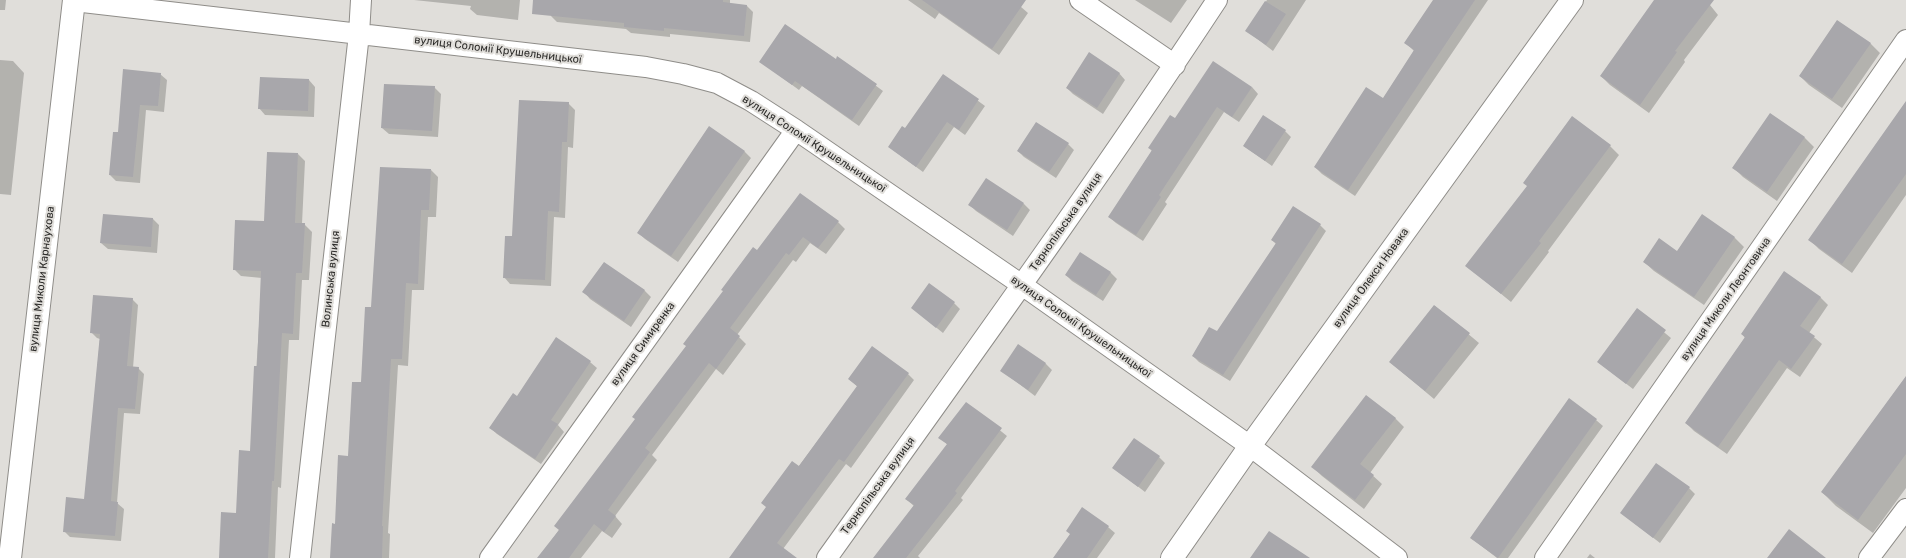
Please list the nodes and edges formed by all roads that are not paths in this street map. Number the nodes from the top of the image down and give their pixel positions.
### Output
1 (74, 0) edge
2 (361, 0) edge
3 (1080, 0) edge
4 (1217, 0) edge
5 (1572, 0) edge
6 (359, 34) junction
7 (1906, 40) edge
8 (1175, 64) junction
9 (796, 130) junction
10 (1022, 285) junction
11 (1250, 446) junction
12 (1906, 508) edge
13 (10, 558) edge
14 (300, 558) edge
15 (490, 558) edge
16 (827, 558) edge
17 (1172, 558) edge
18 (1397, 558) edge
19 (1545, 558) edge
20 (1869, 558) edge

1 - 6 street, вулиця Соломії Крушельницької
1 - 13 main road, вулиця Миколи Карнаухова
2 - 6 street, Волинська вулиця
3 - 8 street
4 - 8 street, Тернопільська вулиця
5 - 11 main road, вулиця Олекси Новака
6 - 9 street, вулиця Соломії Крушельницької
6 - 14 street, Волинська вулиця
7 - 19 street, вулиця Миколи Леонтовича
8 - 10 street, Тернопільська вулиця
9 - 10 street, вулиця Соломії Крушельницької
9 - 15 street, вулиця Симиренка
10 - 11 street, вулиця Соломії Крушельницької
10 - 16 street, Тернопільська вулиця
11 - 17 main road, вулиця Олекси Новака
11 - 18 street, вулиця Соломії Крушельницької
12 - 20 street

